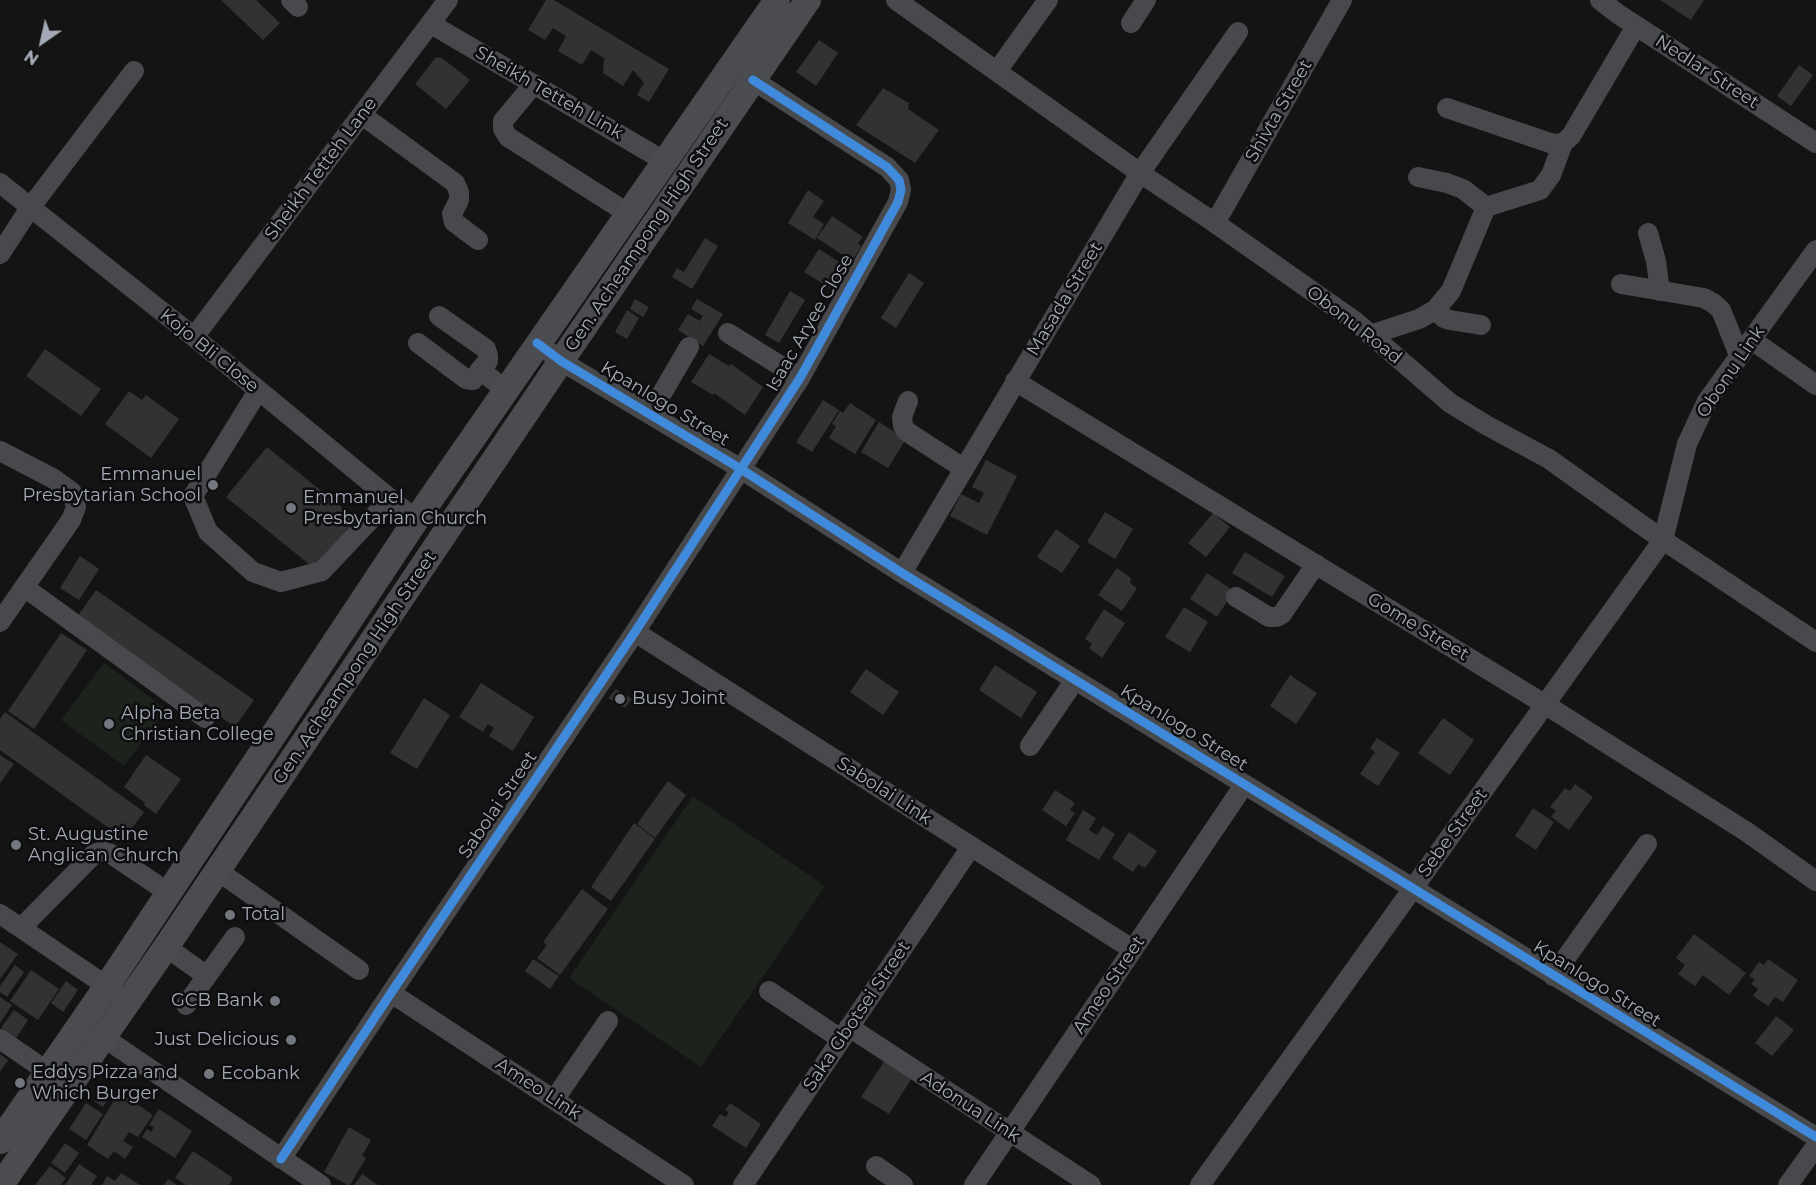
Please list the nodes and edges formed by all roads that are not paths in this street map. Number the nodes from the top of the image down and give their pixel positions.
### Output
1 (448, 0) edge
2 (777, 0) edge
3 (808, 0) edge
4 (896, 0) edge
5 (1048, 0) edge
6 (1146, 0) edge
7 (1600, 0) edge
8 (1334, 3) edge
9 (1131, 23) dead end
10 (431, 24) junction
11 (1636, 26) junction
12 (1239, 32) dead end
13 (134, 71) dead end
14 (997, 71) junction
15 (753, 80) junction
16 (534, 84) junction
17 (1447, 108) dead end
18 (362, 115) junction
19 (1563, 143) junction
20 (1816, 143) edge
21 (666, 162) junction
22 (1140, 174) junction
23 (1418, 177) dead end
24 (0, 183) edge
25 (1486, 207) junction
26 (30, 208) junction
27 (629, 214) junction
28 (1215, 223) junction
29 (1648, 233) dead end
30 (478, 240) dead end
31 (1816, 250) edge
32 (0, 254) edge
33 (1621, 284) dead end
34 (1660, 291) junction
35 (1435, 310) junction
36 (439, 316) dead end
37 (1481, 325) dead end
38 (728, 333) dead end
39 (1370, 335) junction
40 (194, 337) junction
41 (1752, 340) junction
42 (418, 343) dead end
43 (537, 343) junction
44 (689, 347) dead end
45 (1738, 355) junction
46 (561, 361) junction
47 (480, 370) junction
48 (800, 378) junction
49 (1015, 381) junction
50 (1816, 385) edge
51 (506, 390) junction
52 (258, 392) junction
53 (908, 401) dead end
54 (650, 414) junction
55 (0, 451) edge
56 (963, 468) junction
57 (741, 469) junction
58 (390, 499) junction
59 (416, 520) junction
60 (1663, 540) junction
61 (1316, 564) junction
62 (902, 573) junction
63 (24, 587) junction
64 (1236, 597) dead end
65 (0, 622) edge
66 (635, 632) junction
67 (1816, 642) edge
68 (1075, 680) junction
69 (1546, 705) junction
70 (205, 718) dead end
71 (1030, 746) dead end
72 (1244, 785) junction
73 (1647, 844) dead end
74 (971, 846) junction
75 (218, 871) junction
76 (1816, 881) edge
77 (1412, 889) junction
78 (168, 893) junction
79 (0, 914) edge
80 (21, 928) junction
81 (235, 937) dead end
82 (166, 947) junction
83 (1132, 949) junction
84 (359, 970) dead end
85 (207, 976) junction
86 (1553, 976) junction
87 (107, 986) junction
88 (769, 991) dead end
89 (391, 993) junction
90 (130, 1000) junction
91 (186, 1005) dead end
92 (608, 1021) dead end
93 (845, 1033) junction
94 (103, 1037) junction
95 (0, 1039) edge
96 (48, 1072) junction
97 (554, 1100) junction
98 (1009, 1133) junction
99 (1816, 1137) edge
100 (0, 1141) edge
101 (1816, 1146) edge
102 (281, 1159) junction
103 (876, 1166) dead end
104 (1, 1185) edge
105 (321, 1185) edge
106 (684, 1185) edge
107 (743, 1185) edge
108 (903, 1185) edge
109 (974, 1185) edge
110 (1091, 1185) edge
111 (1200, 1185) edge
112 (1788, 1185) edge

1 - 10 street, Sheikh Tetteh Lane
2 - 21 main road, Gen. Acheampong High Street
3 - 15 main road, Gen. Acheampong High Street
4 - 14 street, Obonu Road
5 - 14 street
6 - 9 street
7 - 11 street, Nedlar Street
8 - 28 street, Shivta Street
10 - 16 street, Sheikh Tetteh Link
10 - 18 street, Sheikh Tetteh Lane
11 - 19 street
11 - 20 street, Nedlar Street
12 - 22 street, Masada Street
13 - 26 street
14 - 22 street, Obonu Road
15 - 46 main road, Gen. Acheampong High Street
15 - 48 street, Isaac Aryee Close
16 - 21 street, Sheikh Tetteh Link
16 - 27 street
17 - 19 street
18 - 30 street
18 - 40 street, Sheikh Tetteh Lane
19 - 25 street
21 - 27 main road, Gen. Acheampong High Street
22 - 28 street, Obonu Road
22 - 49 street, Masada Street
23 - 25 street
24 - 26 street, Kojo Bli Close
25 - 35 street
26 - 32 street
26 - 40 street, Kojo Bli Close
27 - 43 main road, Gen. Acheampong High Street
28 - 39 street, Obonu Road
29 - 34 street
31 - 41 street, Obonu Link
33 - 34 street
34 - 45 street
35 - 37 street
35 - 39 street
36 - 47 street
38 - 48 street
39 - 60 street, Obonu Road
40 - 52 street, Kojo Bli Close
41 - 45 street, Obonu Link
41 - 50 street
42 - 47 street
43 - 46 street, Kpanlogo Street
43 - 51 main road, Gen. Acheampong High Street
44 - 54 street
45 - 60 street, Obonu Link
46 - 54 street, Kpanlogo Street
46 - 75 main road, Gen. Acheampong High Street
47 - 51 street
48 - 57 street, Isaac Aryee Close
49 - 56 street, Masada Street
49 - 61 street, Gome Street
51 - 59 main road, Gen. Acheampong High Street
52 - 58 street, Kojo Bli Close
52 - 58 street
53 - 56 street
54 - 57 street, Kpanlogo Street
55 - 63 street
56 - 62 street, Masada Street
57 - 62 street, Kpanlogo Street
57 - 66 street, Sabolai Street
58 - 59 street, Kojo Bli Close
59 - 78 main road, Gen. Acheampong High Street
60 - 67 street, Obonu Road
60 - 69 street, Sebe Street
61 - 64 street
61 - 69 street, Gome Street
62 - 68 street, Kpanlogo Street
63 - 65 street
63 - 70 street
66 - 74 street, Sabolai Link
66 - 89 street, Sabolai Street
68 - 71 street
68 - 72 street, Kpanlogo Street
69 - 76 street, Gome Street
69 - 77 street, Sebe Street
72 - 77 street, Kpanlogo Street
72 - 83 street, Ameo Street
73 - 86 street
74 - 83 street, Sabolai Link
74 - 93 street, Saka Gbotsei Street
75 - 82 main road, Gen. Acheampong High Street
75 - 84 street
77 - 86 street, Kpanlogo Street
77 - 111 street, Sebe Street
78 - 80 street
78 - 87 main road, Gen. Acheampong High Street
79 - 80 street
80 - 87 street
81 - 85 street
82 - 85 street
82 - 90 main road, Gen. Acheampong High Street
83 - 98 street, Ameo Street
85 - 91 street
86 - 99 street, Kpanlogo Street
87 - 90 street
87 - 96 main road, Gen. Acheampong High Street
88 - 93 street, Adonua Link
89 - 97 street, Ameo Link
89 - 102 street, Sabolai Street
90 - 94 main road, Gen. Acheampong High Street
92 - 97 street
93 - 98 street, Adonua Link
93 - 107 street, Saka Gbotsei Street
94 - 102 street
94 - 104 main road, Gen. Acheampong High Street
95 - 96 street
96 - 100 main road, Gen. Acheampong High Street
97 - 106 street, Ameo Link
98 - 109 street, Ameo Street
98 - 110 street, Adonua Link
101 - 112 street
102 - 105 street
103 - 108 street

